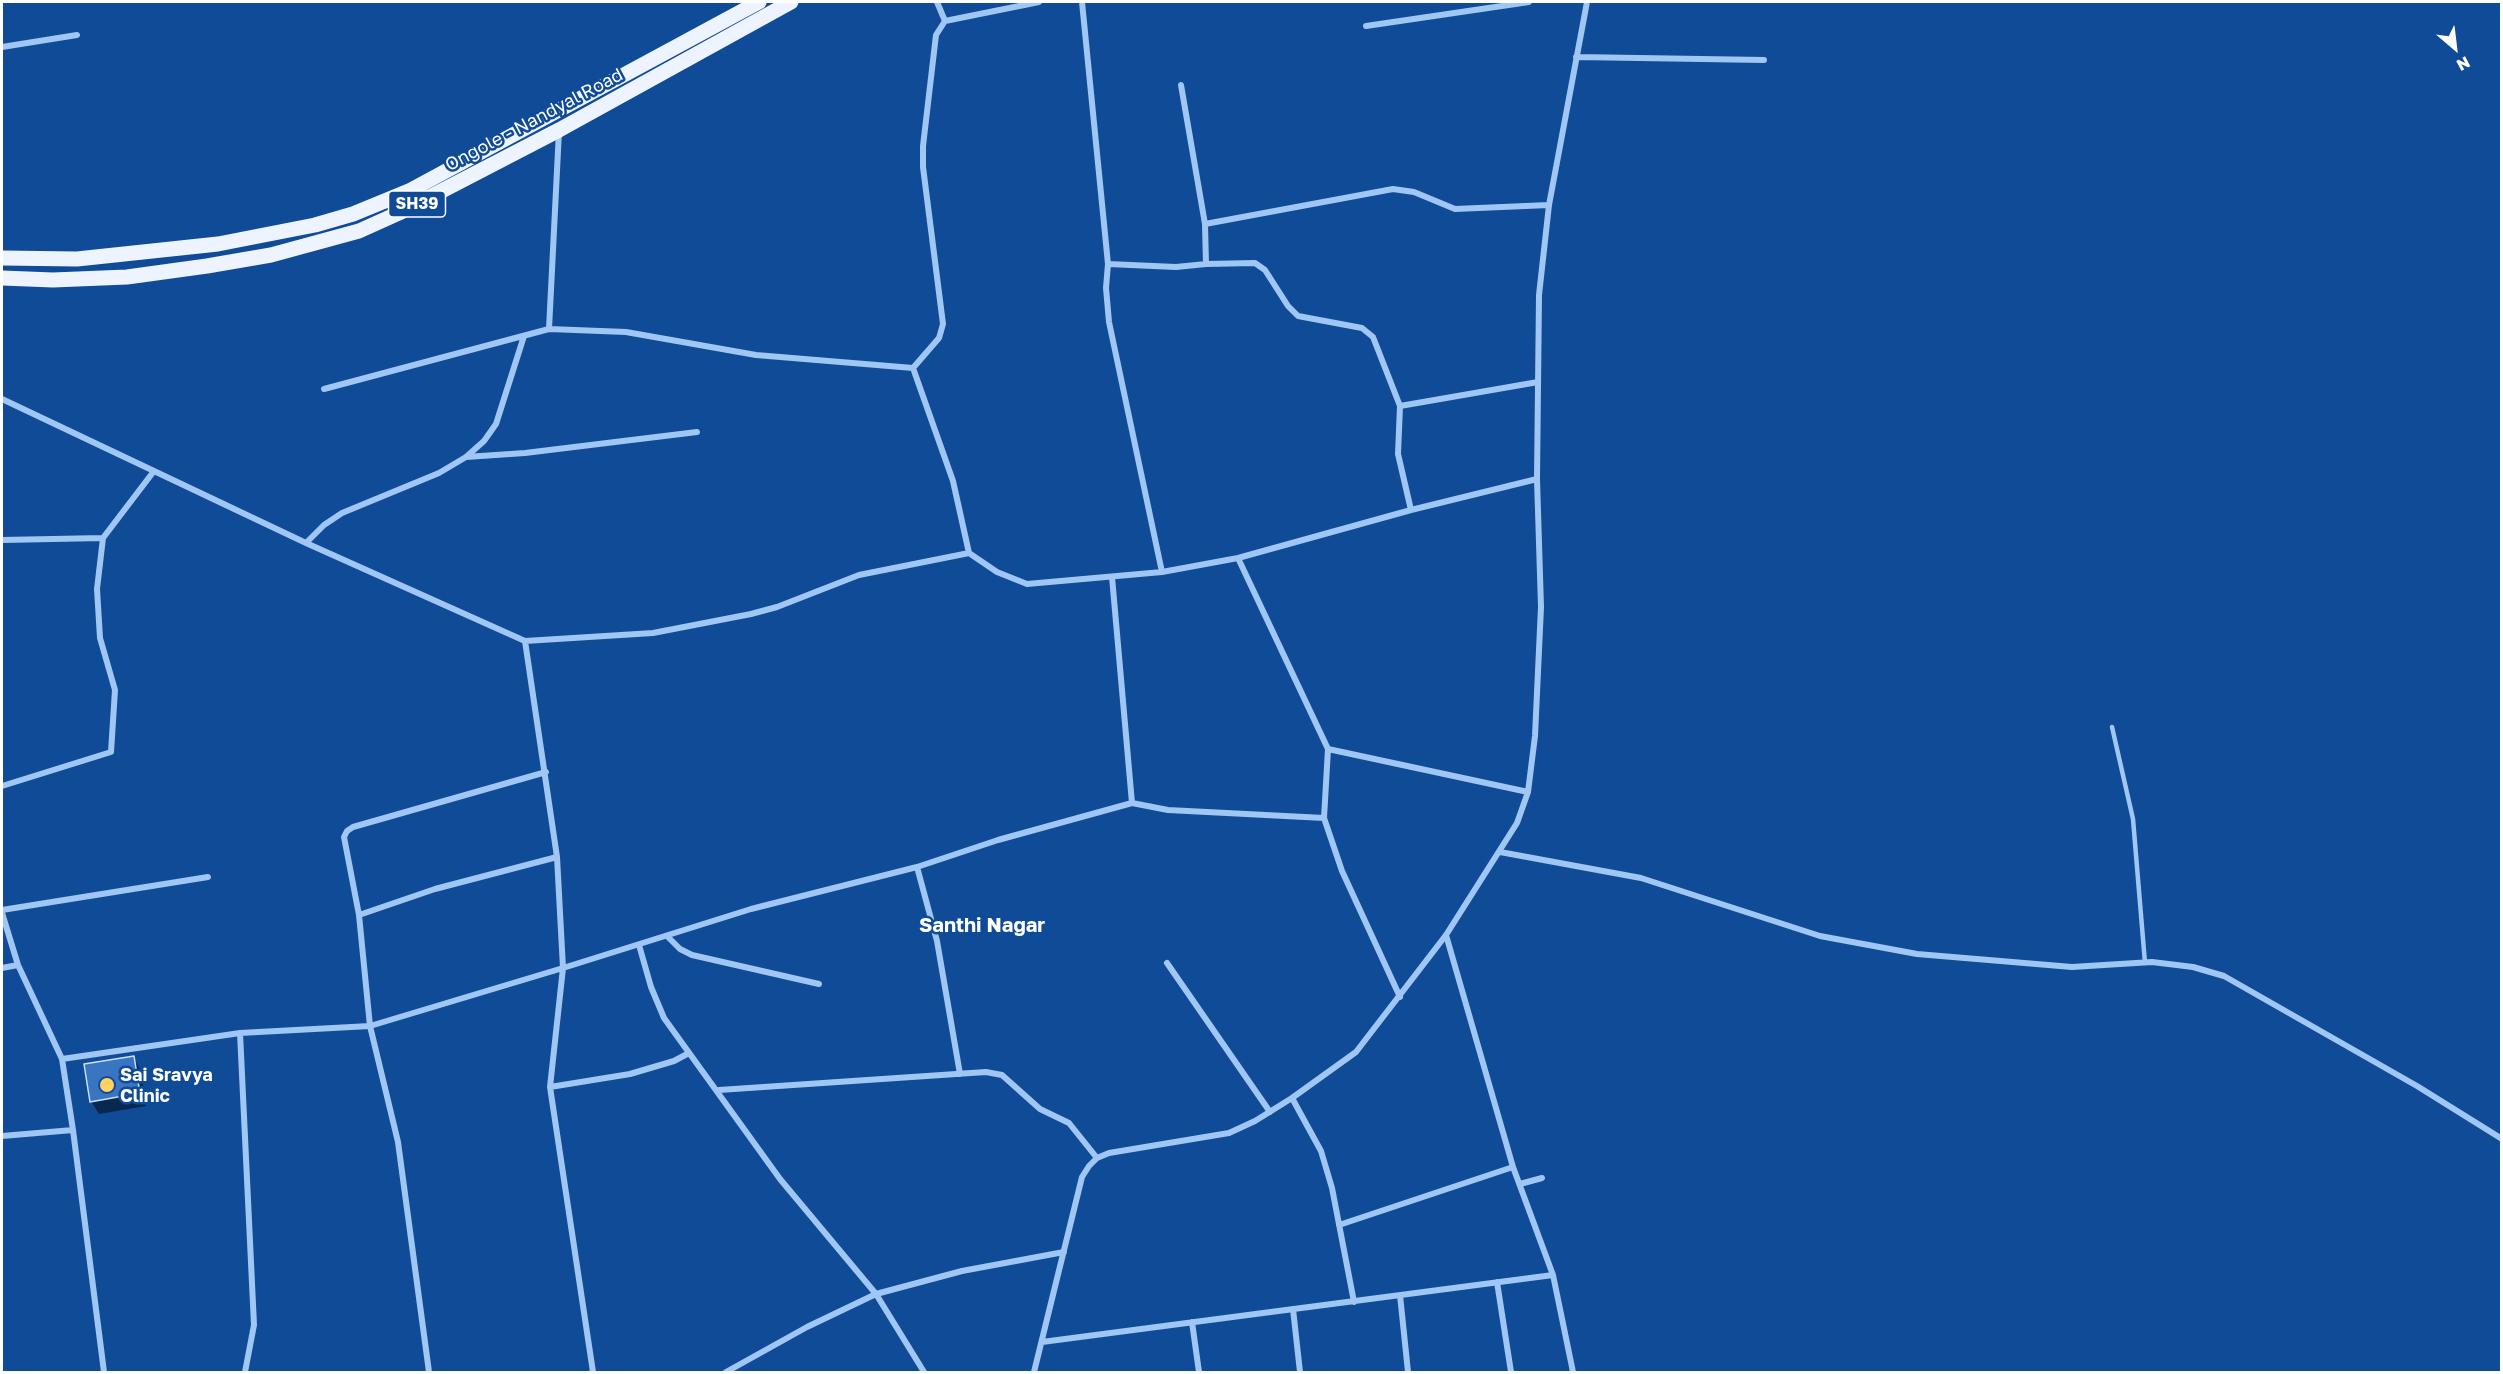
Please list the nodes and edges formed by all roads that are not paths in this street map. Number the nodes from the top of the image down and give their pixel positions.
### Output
1 (759, 2) edge
2 (791, 2) edge
3 (937, 2) edge
4 (1039, 2) edge
5 (1082, 2) edge
6 (1529, 2) edge
7 (1587, 2) edge
8 (945, 21) junction
9 (1366, 26) dead end
10 (77, 35) dead end
11 (2, 47) edge
12 (1576, 57) junction
13 (1764, 60) dead end
14 (1181, 85) dead end
15 (559, 130) junction
16 (1550, 205) junction
17 (1205, 224) junction
18 (2, 258) edge
19 (1108, 264) junction
20 (1206, 264) junction
21 (2, 278) edge
22 (549, 329) junction
23 (524, 336) junction
24 (913, 368) junction
25 (1538, 382) junction
26 (324, 389) dead end
27 (2, 399) edge
28 (1400, 406) junction
29 (698, 432) dead end
30 (466, 457) junction
31 (154, 471) junction
32 (1537, 479) junction
33 (1411, 510) junction
34 (103, 538) junction
35 (2, 540) edge
36 (306, 543) junction
37 (969, 553) junction
38 (1238, 558) junction
39 (1162, 572) junction
40 (1112, 577) junction
41 (525, 641) junction
42 (2112, 727) dead end
43 (1328, 749) junction
44 (546, 772) junction
45 (2, 786) edge
46 (1528, 792) junction
47 (1132, 803) junction
48 (1324, 818) junction
49 (1500, 852) junction
50 (557, 857) junction
51 (917, 867) junction
52 (208, 877) dead end
53 (2, 912) edge
54 (359, 915) junction
55 (1446, 935) junction
56 (667, 936) junction
57 (639, 945) junction
58 (1167, 963) dead end
59 (2145, 963) junction
60 (18, 965) junction
61 (2, 968) edge
62 (563, 968) junction
63 (819, 984) dead end
64 (1400, 997) junction
65 (370, 1026) junction
66 (240, 1033) junction
67 (689, 1053) junction
68 (62, 1059) junction
69 (960, 1074) junction
70 (550, 1087) junction
71 (719, 1090) junction
72 (1292, 1098) junction
73 (1270, 1112) junction
74 (73, 1130) junction
75 (2, 1136) edge
76 (2502, 1139) edge
77 (1097, 1158) junction
78 (1514, 1167) junction
79 (1542, 1178) dead end
80 (1520, 1184) junction
81 (1339, 1225) junction
82 (1064, 1252) junction
83 (1553, 1275) junction
84 (1497, 1282) junction
85 (876, 1294) junction
86 (1400, 1295) junction
87 (1354, 1302) junction
88 (1293, 1309) junction
89 (1192, 1322) junction
90 (1042, 1342) junction
91 (104, 1372) edge
92 (245, 1372) edge
93 (429, 1372) edge
94 (593, 1372) edge
95 (726, 1372) edge
96 (924, 1372) edge
97 (1034, 1372) edge
98 (1199, 1372) edge
99 (1300, 1372) edge
100 (1408, 1372) edge
101 (1511, 1372) edge
102 (1574, 1372) edge

1 - 18 main road, Ongole - Nandyal Road / SH39
2 - 15 main road, Ongole - Nandyal Road / SH39
3 - 8 street
4 - 8 street
5 - 19 street
6 - 9 street
7 - 12 street
8 - 24 street
10 - 11 street
12 - 13 street
12 - 16 street
14 - 17 street
15 - 21 main road, Ongole - Nandyal Road / SH39
15 - 22 street
16 - 17 street
16 - 25 street
17 - 20 street
19 - 20 street
19 - 39 street
20 - 28 street
22 - 23 street
22 - 24 street
23 - 26 street
23 - 30 street
24 - 37 street
25 - 28 street
25 - 32 street
27 - 31 street
28 - 33 street
29 - 30 street
30 - 36 street
31 - 34 street
31 - 36 street
32 - 33 street
32 - 46 street
33 - 38 street
34 - 35 street
34 - 45 street
36 - 41 street
37 - 40 street
37 - 41 street
38 - 39 street
38 - 43 street
39 - 40 street
40 - 47 street
41 - 44 street
42 - 59 lane
43 - 46 street
43 - 48 street
44 - 50 street
44 - 54 street
46 - 49 street
47 - 48 street
47 - 51 street
48 - 64 street
49 - 55 street
49 - 59 street
50 - 54 street
50 - 62 street
51 - 56 street
51 - 69 street
52 - 53 street
53 - 60 street
54 - 65 street
55 - 64 street
55 - 78 street
56 - 57 street
56 - 63 street
57 - 62 street
57 - 67 street
58 - 73 street
59 - 76 street
60 - 61 street
60 - 68 street
62 - 65 street
62 - 70 street
64 - 72 street
65 - 66 street
65 - 93 street
66 - 68 street
66 - 92 street
67 - 70 street
67 - 71 street
68 - 74 street
69 - 71 street
69 - 77 street
70 - 94 street
71 - 85 street
72 - 73 street
72 - 81 street
73 - 77 street
74 - 75 street
74 - 91 street
77 - 82 street
78 - 80 street
78 - 81 street
79 - 80 street
80 - 83 street
81 - 87 street
82 - 85 street
82 - 90 street
83 - 84 street
83 - 102 street
84 - 86 street
84 - 101 street
85 - 95 street
85 - 96 street
86 - 87 street
86 - 100 street
87 - 88 street
88 - 89 street
88 - 99 street
89 - 90 street
89 - 98 street
90 - 97 street

